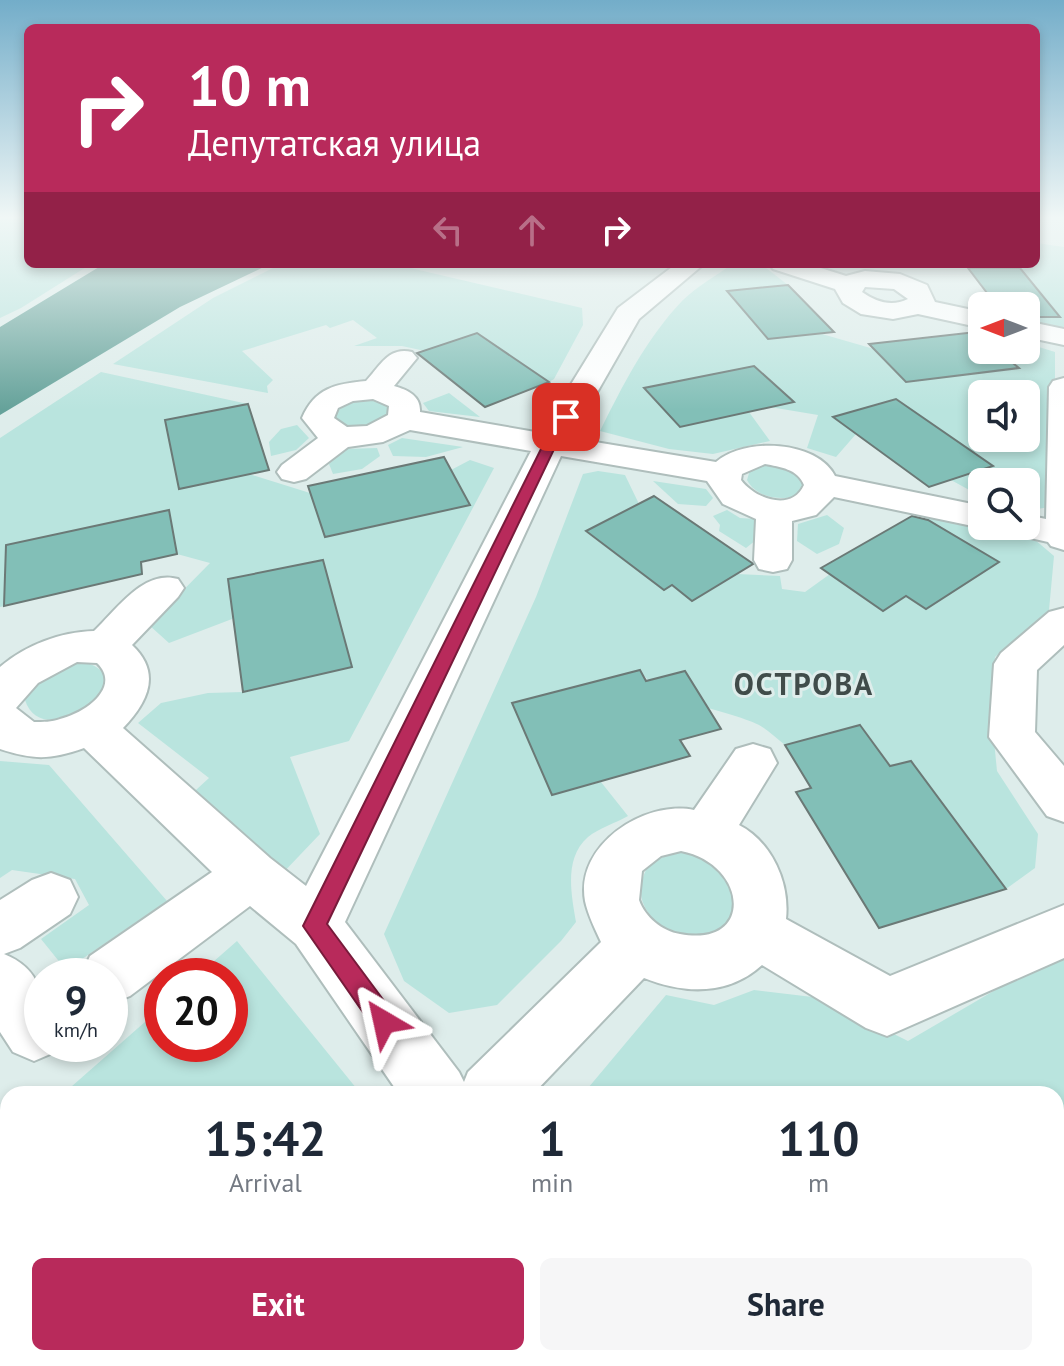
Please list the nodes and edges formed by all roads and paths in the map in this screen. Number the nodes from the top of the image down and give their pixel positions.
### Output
1 (668, 283) edge
2 (843, 283) edge
3 (856, 283) edge
4 (901, 283) edge
5 (850, 285) junction
6 (918, 306) junction
7 (874, 308) junction
8 (968, 317) edge
9 (1040, 332) edge
10 (856, 333) dead end
11 (1064, 337) edge
12 (402, 358) dead end
13 (1064, 387) edge
14 (375, 390) junction
15 (404, 419) junction
16 (342, 436) junction
17 (551, 443) junction
18 (294, 472) dead end
19 (725, 474) junction
20 (823, 484) junction
21 (774, 510) junction
22 (968, 514) edge
23 (1040, 530) edge
24 (1064, 536) edge
25 (773, 560) dead end
26 (164, 588) dead end
27 (1064, 622) edge
28 (102, 649) junction
29 (0, 717) edge
30 (92, 727) junction
31 (753, 763) dead end
32 (1064, 801) edge
33 (706, 833) junction
34 (251, 875) junction
35 (51, 897) dead end
36 (315, 926) junction
37 (0, 930) edge
38 (755, 931) junction
39 (1064, 931) edge
40 (638, 944) junction
41 (128, 963) edge
42 (0, 981) edge
43 (24, 1016) edge
44 (431, 1086) edge
45 (498, 1086) edge

1 - 17 street
2 - 5 street
3 - 5 street
4 - 6 street
5 - 7 street
6 - 7 street
6 - 8 street
7 - 10 street
9 - 11 street
12 - 14 street
13 - 24 street
14 - 15 street
14 - 16 street
15 - 16 street
15 - 17 street
16 - 18 street
17 - 19 street
17 - 36 street
19 - 20 street
19 - 21 street
20 - 21 street
20 - 22 street
21 - 25 street
23 - 24 street
26 - 28 street
27 - 32 street
28 - 29 street
28 - 30 street
29 - 30 street
30 - 34 street
31 - 33 street
33 - 38 street
33 - 40 street
34 - 36 street
34 - 41 street
35 - 37 street
36 - 44 street
38 - 39 street
38 - 40 street
40 - 45 street
42 - 43 street

